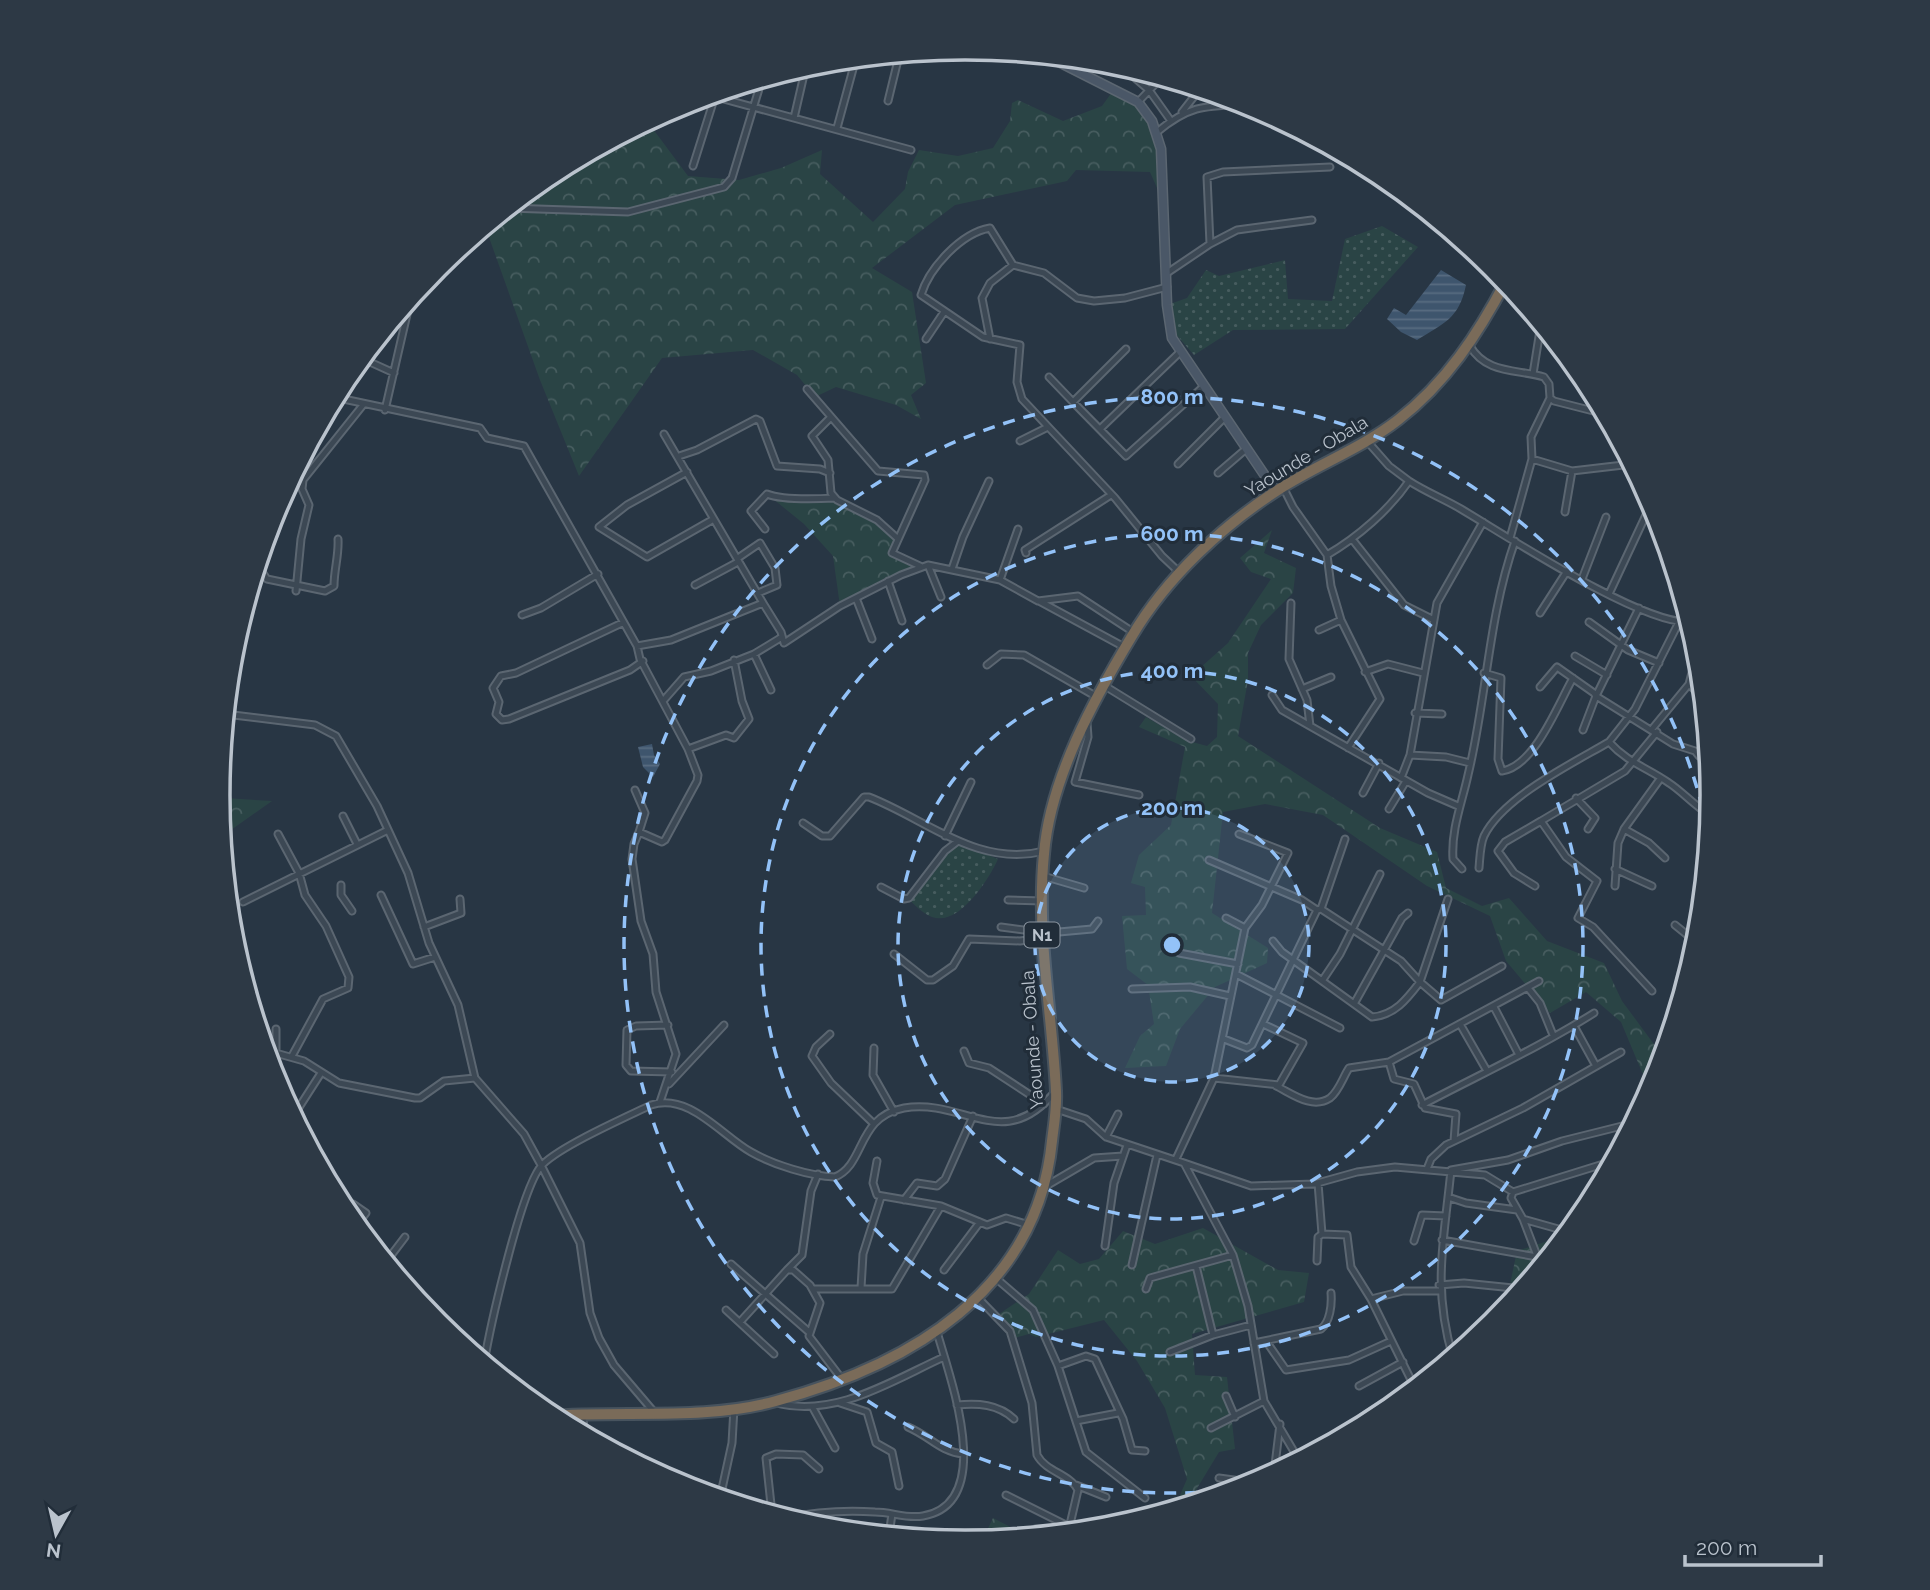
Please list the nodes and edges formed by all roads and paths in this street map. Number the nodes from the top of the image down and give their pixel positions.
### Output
1 (898, 63) edge
2 (1074, 68) edge
3 (853, 69) edge
4 (803, 78) edge
5 (1139, 81) edge
6 (1154, 85) edge
7 (759, 90) edge
8 (1149, 90) junction
9 (1194, 97) edge
10 (728, 99) edge
11 (888, 101) dead end
12 (1138, 102) junction
13 (711, 105) edge
14 (1220, 106) edge
15 (755, 108) junction
16 (1182, 112) junction
17 (794, 118) junction
18 (1171, 121) junction
19 (837, 128) junction
20 (1157, 132) junction
21 (911, 150) dead end
22 (693, 166) dead end
23 (1330, 167) dead end
24 (521, 208) edge
25 (1312, 220) dead end
26 (1210, 244) junction
27 (1013, 265) junction
28 (1167, 274) junction
29 (1167, 287) junction
30 (1500, 291) edge
31 (944, 312) junction
32 (404, 320) edge
33 (1539, 335) edge
34 (926, 339) dead end
35 (990, 339) junction
36 (1470, 346) junction
37 (1126, 349) dead end
38 (1180, 352) junction
39 (370, 362) edge
40 (394, 373) junction
41 (1533, 374) junction
42 (1049, 377) dead end
43 (1204, 386) junction
44 (807, 389) dead end
45 (1549, 398) junction
46 (345, 400) edge
47 (1073, 402) junction
48 (363, 405) junction
49 (385, 410) junction
50 (1592, 410) edge
51 (831, 417) junction
52 (1224, 418) junction
53 (1048, 427) junction
54 (1100, 429) junction
55 (664, 434) dead end
56 (1020, 441) dead end
57 (1367, 441) junction
58 (1246, 449) junction
59 (679, 456) junction
60 (1532, 459) junction
61 (1178, 464) dead end
62 (1622, 465) edge
63 (1572, 471) junction
64 (687, 472) junction
65 (830, 473) junction
66 (1218, 473) dead end
67 (989, 481) dead end
68 (1409, 481) junction
69 (1280, 489) junction
70 (1111, 495) junction
71 (835, 498) junction
72 (1565, 512) dead end
73 (1646, 516) edge
74 (1606, 517) dead end
75 (712, 520) junction
76 (1483, 522) junction
77 (765, 528) dead end
78 (1017, 529) dead end
79 (897, 538) junction
80 (338, 539) dead end
81 (1352, 539) junction
82 (1512, 540) junction
83 (1026, 554) dead end
84 (1327, 555) junction
85 (738, 560) junction
86 (928, 565) junction
87 (920, 566) junction
88 (952, 569) junction
89 (1567, 571) junction
90 (1180, 572) junction
91 (598, 574) junction
92 (264, 576) edge
93 (1582, 579) junction
94 (1000, 580) junction
95 (888, 581) junction
96 (695, 585) dead end
97 (296, 589) junction
98 (758, 593) junction
99 (1609, 594) junction
100 (941, 597) dead end
101 (856, 598) junction
102 (1038, 601) junction
103 (763, 603) junction
104 (1291, 603) dead end
105 (1639, 608) junction
106 (1540, 613) dead end
107 (522, 615) dead end
108 (1341, 620) junction
109 (1434, 620) junction
110 (902, 621) dead end
111 (1589, 622) dead end
112 (1679, 622) joint
113 (622, 623) junction
114 (1319, 630) dead end
115 (1134, 632) junction
116 (782, 637) junction
117 (872, 639) dead end
118 (1621, 645) junction
119 (637, 646) junction
120 (1126, 648) junction
121 (754, 654) junction
122 (1576, 656) dead end
123 (734, 660) junction
124 (643, 661) dead end
125 (1659, 663) junction
126 (987, 665) dead end
127 (1364, 672) junction
128 (1423, 673) junction
129 (1484, 673) junction
130 (1607, 675) junction
131 (1331, 677) dead end
132 (1573, 678) junction
133 (1690, 678) edge
134 (1689, 684) junction
135 (1103, 685) junction
136 (1540, 687) dead end
137 (1692, 687) edge
138 (1302, 689) junction
139 (771, 690) dead end
140 (1272, 695) dead end
141 (1596, 696) junction
142 (1097, 697) junction
143 (663, 701) junction
144 (1415, 713) junction
145 (1442, 714) dead end
146 (234, 715) edge
147 (1631, 715) junction
148 (1086, 717) junction
149 (1310, 726) junction
150 (1583, 730) dead end
151 (1655, 730) junction
152 (1191, 739) dead end
153 (1609, 742) junction
154 (1348, 748) junction
155 (688, 749) junction
156 (1410, 755) junction
157 (1699, 756) dead end
158 (1379, 763) junction
159 (1470, 763) junction
160 (1633, 763) junction
161 (1404, 779) junction
162 (1660, 779) junction
163 (971, 782) dead end
164 (635, 790) dead end
165 (1363, 793) dead end
166 (1139, 795) dead end
167 (1576, 798) junction
168 (1458, 806) junction
169 (1700, 808) dead end
170 (1389, 809) dead end
171 (343, 816) dead end
172 (1541, 821) junction
173 (803, 823) dead end
174 (1588, 829) dead end
175 (1624, 829) junction
176 (388, 830) junction
177 (639, 832) junction
178 (278, 834) dead end
179 (1239, 834) dead end
180 (945, 836) junction
181 (1345, 839) dead end
182 (958, 841) junction
183 (357, 844) junction
184 (1044, 851) junction
185 (1665, 859) dead end
186 (1209, 860) dead end
187 (1479, 868) dead end
188 (1462, 869) dead end
189 (1615, 869) junction
190 (299, 873) junction
191 (1380, 874) dead end
192 (1043, 876) junction
193 (341, 885) dead end
194 (1272, 886) junction
195 (1535, 886) dead end
196 (1615, 886) dead end
197 (1652, 886) dead end
198 (881, 887) dead end
199 (1084, 888) dead end
200 (381, 895) dead end
201 (460, 899) dead end
202 (1448, 899) dead end
203 (1008, 900) dead end
204 (1043, 901) junction
205 (243, 902) dead end
206 (1319, 909) junction
207 (352, 911) dead end
208 (1408, 913) dead end
209 (1226, 918) dead end
210 (1098, 921) dead end
211 (1675, 925) dead end
212 (424, 927) junction
213 (1001, 927) dead end
214 (1245, 928) junction
215 (1352, 930) junction
216 (1042, 934) junction
217 (1687, 934) edge
218 (1273, 941) dead end
219 (1385, 950) junction
220 (1179, 953) dead end
221 (894, 954) dead end
222 (435, 957) junction
223 (1292, 960) junction
224 (1238, 964) junction
225 (1502, 966) dead end
226 (1236, 975) junction
227 (1322, 981) junction
228 (1420, 982) junction
229 (1539, 982) dead end
230 (1528, 988) junction
231 (1132, 989) dead end
232 (1652, 991) dead end
233 (1276, 994) junction
234 (1230, 996) junction
235 (1354, 1004) junction
236 (1494, 1007) junction
237 (1594, 1013) dead end
238 (1263, 1024) junction
239 (1460, 1024) junction
240 (724, 1025) dead end
241 (668, 1026) junction
242 (1574, 1026) junction
243 (1340, 1028) dead end
244 (276, 1029) dead end
245 (830, 1034) dead end
246 (1553, 1035) junction
247 (1224, 1039) junction
248 (874, 1048) dead end
249 (276, 1051) edge
250 (964, 1051) dead end
251 (276, 1052) edge
252 (1621, 1052) dead end
253 (1518, 1053) junction
254 (292, 1056) junction
255 (1389, 1062) junction
256 (1596, 1066) junction
257 (1487, 1071) junction
258 (672, 1072) junction
259 (321, 1073) junction
260 (475, 1078) junction
261 (1214, 1078) junction
262 (667, 1086) junction
263 (1276, 1086) junction
264 (1056, 1090) junction
265 (660, 1102) junction
266 (1044, 1104) junction
267 (1422, 1105) junction
268 (299, 1107) edge
269 (1056, 1109) junction
270 (894, 1112) junction
271 (1118, 1114) dead end
272 (973, 1116) junction
273 (874, 1124) junction
274 (1622, 1126) edge
275 (1106, 1137) junction
276 (1454, 1141) junction
277 (1126, 1144) junction
278 (1157, 1155) junction
279 (1123, 1156) junction
280 (1176, 1159) junction
281 (877, 1161) dead end
282 (1184, 1163) junction
283 (541, 1165) junction
284 (1600, 1165) edge
285 (1427, 1169) junction
286 (1451, 1170) junction
287 (818, 1174) junction
288 (1318, 1182) junction
289 (1045, 1187) junction
290 (1513, 1192) junction
291 (881, 1197) junction
292 (1448, 1198) junction
293 (904, 1200) junction
294 (353, 1204) dead end
295 (941, 1206) junction
296 (1517, 1210) junction
297 (1446, 1216) junction
298 (362, 1217) edge
299 (1523, 1219) junction
300 (979, 1222) junction
301 (1029, 1224) junction
302 (1559, 1229) edge
303 (1322, 1234) junction
304 (405, 1237) dead end
305 (1442, 1240) junction
306 (1415, 1241) dead end
307 (1105, 1246) dead end
308 (391, 1255) edge
309 (1233, 1255) junction
310 (1537, 1257) joint
311 (1317, 1261) dead end
312 (731, 1264) dead end
313 (1132, 1265) dead end
314 (1196, 1266) junction
315 (787, 1270) junction
316 (944, 1270) dead end
317 (997, 1275) junction
318 (861, 1287) junction
319 (1439, 1288) junction
320 (1146, 1289) dead end
321 (814, 1290) junction
322 (1509, 1290) edge
323 (1331, 1293) dead end
324 (764, 1296) junction
325 (978, 1298) junction
326 (1371, 1299) junction
327 (726, 1310) dead end
328 (740, 1322) junction
329 (1251, 1325) junction
330 (809, 1332) junction
331 (937, 1332) junction
332 (1213, 1335) junction
333 (1266, 1341) junction
334 (1391, 1341) junction
335 (1255, 1343) junction
336 (1450, 1348) edge
337 (1170, 1352) dead end
338 (486, 1353) edge
339 (774, 1354) dead end
340 (944, 1357) junction
341 (1403, 1362) junction
342 (1058, 1366) junction
343 (841, 1378) junction
344 (1411, 1380) edge
345 (1359, 1386) dead end
346 (1226, 1396) dead end
347 (1264, 1401) junction
348 (774, 1402) junction
349 (840, 1403) junction
350 (957, 1405) junction
351 (734, 1408) junction
352 (813, 1408) junction
353 (654, 1412) junction
354 (583, 1413) junction
355 (1118, 1413) junction
356 (568, 1414) edge
357 (1235, 1417) junction
358 (1014, 1419) dead end
359 (1076, 1421) junction
360 (1280, 1423) junction
361 (583, 1424) edge
362 (908, 1427) dead end
363 (1211, 1428) dead end
364 (835, 1448) dead end
365 (1145, 1451) dead end
366 (1295, 1452) edge
367 (963, 1454) junction
368 (1275, 1462) edge
369 (819, 1469) dead end
370 (1219, 1478) dead end
371 (1232, 1480) edge
372 (1076, 1485) junction
373 (899, 1486) dead end
374 (722, 1489) edge
375 (1006, 1494) dead end
376 (1106, 1497) dead end
377 (1145, 1499) dead end
378 (771, 1504) edge
379 (810, 1513) edge
380 (892, 1514) junction
381 (1071, 1522) edge
382 (1059, 1524) edge
383 (890, 1526) edge

1 - 11 street
2 - 12 street
3 - 19 street
4 - 17 street
5 - 8 street
6 - 8 street
7 - 15 street
8 - 12 street
8 - 18 street
9 - 16 street
10 - 15 street
12 - 20 street
13 - 22 street
14 - 16 street
15 - 17 street
15 - 24 street
16 - 18 street
17 - 19 street
18 - 20 street
19 - 21 street
20 - 28 street
23 - 26 street
25 - 26 street
26 - 28 street
27 - 29 street
27 - 31 street
27 - 35 street
28 - 29 street
29 - 38 street
30 - 36 highway, Yaounde - Obala / N1
31 - 34 street
31 - 35 street
32 - 40 street
33 - 41 street
35 - 53 street
36 - 41 street
36 - 57 highway, Yaounde - Obala / N1
37 - 47 street
38 - 43 street
38 - 54 street
39 - 40 street
40 - 49 street
41 - 45 street
42 - 47 street
43 - 52 street
43 - 54 street
44 - 51 street
45 - 50 street
45 - 60 street
46 - 48 street
47 - 54 street
48 - 49 street
48 - 97 street
49 - 91 street
51 - 65 street
51 - 79 street
52 - 58 street
52 - 61 street
53 - 56 street
53 - 70 street
55 - 59 street
57 - 68 street
57 - 69 highway, Yaounde - Obala / N1
58 - 66 street
58 - 69 street
59 - 64 street
59 - 65 street
60 - 63 street
60 - 82 street
62 - 63 street
63 - 72 street
64 - 75 street
64 - 75 street
65 - 71 street
67 - 88 street
68 - 76 street
68 - 81 street
69 - 84 street
69 - 90 highway, Yaounde - Obala / N1
70 - 83 street
70 - 90 street
71 - 77 street
71 - 79 street
73 - 99 street
74 - 93 street
75 - 85 street
76 - 82 street
76 - 109 street
78 - 94 street
79 - 87 street
80 - 97 street
81 - 84 street
81 - 109 street
82 - 89 street
82 - 129 street
84 - 108 street
85 - 96 street
85 - 98 street
85 - 98 street
86 - 87 street
86 - 88 street
86 - 100 street
87 - 95 street
88 - 94 street
89 - 93 street
89 - 106 street
90 - 115 highway, Yaounde - Obala / N1
91 - 107 street
91 - 113 street
92 - 97 street
93 - 99 street
94 - 102 street
95 - 101 street
95 - 110 street
98 - 103 street
99 - 105 street
101 - 116 street
101 - 117 street
102 - 115 street
102 - 120 street
103 - 116 street
103 - 119 street
104 - 138 street
105 - 112 street
105 - 118 street
108 - 114 street
108 - 127 street
109 - 128 street
111 - 118 street
112 - 125 street
113 - 119 street
113 - 124 street
115 - 120 highway, Yaounde - Obala / N1
116 - 121 street
118 - 125 street
118 - 130 street
119 - 143 street
120 - 135 highway, Yaounde - Obala / N1
121 - 123 street
121 - 139 street
122 - 130 street
123 - 143 street
123 - 155 street
125 - 147 street
126 - 142 street
127 - 128 street
127 - 154 street
128 - 144 street
129 - 132 street
129 - 159 street
130 - 141 street
131 - 138 street
132 - 136 street
132 - 141 street
133 - 134 street
134 - 137 street
134 - 151 street
135 - 142 highway, Yaounde - Obala / N1
135 - 152 street
138 - 149 street
140 - 149 street
141 - 147 street
141 - 150 street
142 - 148 highway, Yaounde - Obala / N1
143 - 155 street
144 - 145 street
144 - 156 street
146 - 176 street
147 - 151 street
147 - 153 street
148 - 166 street
148 - 184 highway, Yaounde - Obala / N1
149 - 154 street
151 - 157 street
151 - 160 street
153 - 160 street
153 - 187 street
154 - 158 street
155 - 177 street
156 - 159 street
156 - 161 street
158 - 161 street
158 - 165 street
159 - 168 street
160 - 162 street
160 - 167 street
161 - 168 street
161 - 170 street
162 - 169 street
162 - 175 street
163 - 180 street
164 - 177 street
167 - 172 street
167 - 174 street
168 - 188 street
171 - 183 street
172 - 195 street
172 - 232 street
173 - 180 street
175 - 185 street
175 - 189 street
176 - 183 street
176 - 212 street
177 - 241 street
178 - 190 street
179 - 194 street
180 - 182 street
181 - 206 street
182 - 184 street
182 - 198 street
183 - 190 street
184 - 192 highway, Yaounde - Obala / N1
186 - 194 street
189 - 196 street
189 - 197 street
190 - 205 street
190 - 254 street
191 - 215 street
192 - 199 street
192 - 204 highway, Yaounde - Obala / N1
193 - 207 street
194 - 206 street
194 - 214 street
200 - 222 street
201 - 212 street
202 - 228 street
203 - 204 street
204 - 216 highway, Yaounde - Obala / N1
206 - 215 street
206 - 223 street
208 - 219 street
209 - 214 street
210 - 216 street
211 - 217 street
212 - 222 street
213 - 216 street
214 - 224 street
215 - 219 street
215 - 227 street
216 - 221 street
216 - 264 highway, Yaounde - Obala / N1
218 - 223 street
219 - 228 street
219 - 235 street
220 - 224 street
222 - 260 street
223 - 227 street
223 - 233 street
224 - 226 street
225 - 228 street
226 - 233 street
226 - 234 street
227 - 235 street
228 - 235 street
229 - 230 street
230 - 236 street
230 - 246 street
231 - 234 street
233 - 238 street
233 - 243 street
234 - 247 street
236 - 239 street
236 - 253 street
237 - 242 street
238 - 247 street
238 - 263 street
239 - 255 street
239 - 257 street
240 - 262 street
241 - 258 street
241 - 258 street
242 - 246 street
242 - 256 street
244 - 249 street
245 - 273 street
246 - 253 street
247 - 261 street
248 - 270 street
250 - 266 street
251 - 254 street
252 - 256 street
253 - 257 street
254 - 259 street
255 - 263 street
255 - 267 street
256 - 276 street
257 - 267 street
258 - 262 street
259 - 260 street
259 - 268 street
260 - 283 street
261 - 263 street
261 - 280 street
262 - 265 street
264 - 266 street
264 - 269 highway, Yaounde - Obala / N1
265 - 283 street
265 - 287 street
266 - 272 street
267 - 276 street
269 - 275 street
269 - 289 highway, Yaounde - Obala / N1
270 - 272 street
270 - 273 street
271 - 275 street
272 - 293 street
273 - 287 street
274 - 286 street
275 - 277 street
276 - 285 street
277 - 278 street
277 - 279 street
278 - 280 street
278 - 313 street
279 - 289 street
279 - 307 street
280 - 282 street
281 - 291 street
282 - 288 street
282 - 309 street
283 - 338 street
283 - 353 street
284 - 290 street
285 - 286 street
285 - 288 street
286 - 290 street
286 - 292 street
287 - 315 street
288 - 303 street
289 - 301 highway, Yaounde - Obala / N1
290 - 296 street
291 - 293 street
291 - 318 street
292 - 296 street
292 - 297 street
293 - 295 street
294 - 298 street
295 - 300 street
295 - 318 street
296 - 299 street
297 - 305 street
297 - 306 street
299 - 302 street
299 - 310 street
300 - 301 street
300 - 316 street
301 - 317 highway, Yaounde - Obala / N1
303 - 311 street
303 - 326 street
304 - 308 street
305 - 310 street
305 - 319 street
309 - 314 street
309 - 329 street
312 - 324 street
314 - 320 street
314 - 332 street
315 - 321 street
315 - 324 street
317 - 325 highway, Yaounde - Obala / N1
317 - 342 street
318 - 321 street
319 - 322 street
319 - 326 street
319 - 336 street
321 - 330 street
323 - 333 street
324 - 328 street
324 - 330 street
325 - 331 highway, Yaounde - Obala / N1
325 - 372 street
326 - 334 street
327 - 328 street
328 - 339 street
329 - 332 street
329 - 335 street
330 - 343 street
331 - 340 street
331 - 343 highway, Yaounde - Obala / N1
332 - 337 street
333 - 334 street
333 - 335 street
334 - 341 street
335 - 347 street
340 - 349 street
340 - 350 street
341 - 344 street
341 - 345 street
342 - 355 street
342 - 359 street
343 - 348 highway, Yaounde - Obala / N1
346 - 357 street
347 - 357 street
347 - 360 street
348 - 351 highway, Yaounde - Obala / N1
348 - 352 street
349 - 352 street
349 - 373 street
350 - 358 street
350 - 367 street
351 - 353 highway, Yaounde - Obala / N1
351 - 374 street
352 - 364 street
353 - 354 highway, Yaounde - Obala / N1
354 - 356 highway, Yaounde - Obala / N1
354 - 361 street
355 - 359 street
355 - 365 street
357 - 363 street
359 - 377 street
360 - 366 street
360 - 368 street
362 - 367 street
367 - 380 street
369 - 378 street
370 - 371 street
372 - 376 street
372 - 381 street
375 - 382 street
379 - 380 street
380 - 383 street

